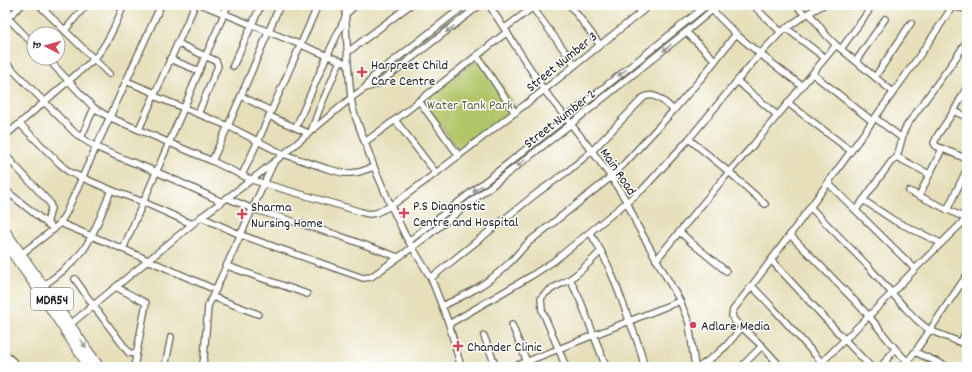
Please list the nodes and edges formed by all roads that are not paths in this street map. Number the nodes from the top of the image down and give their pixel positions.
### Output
1 (22, 5) edge
2 (86, 5) edge
3 (124, 5) edge
4 (161, 5) edge
5 (195, 5) edge
6 (203, 5) edge
7 (228, 5) edge
8 (261, 5) edge
9 (280, 5) edge
10 (318, 5) edge
11 (345, 5) edge
12 (356, 5) edge
13 (410, 5) edge
14 (465, 5) edge
15 (480, 5) edge
16 (490, 5) edge
17 (570, 5) edge
18 (636, 5) edge
19 (650, 5) edge
20 (707, 5) edge
21 (718, 5) edge
22 (753, 5) edge
23 (796, 5) edge
24 (824, 5) edge
25 (870, 5) edge
26 (943, 5) edge
27 (43, 6) edge
28 (534, 6) edge
29 (951, 6) edge
30 (712, 10) junction
31 (967, 10) edge
32 (641, 12) junction
33 (224, 14) junction
34 (807, 14) junction
35 (346, 15) junction
36 (6, 17) edge
37 (885, 19) dead end
38 (910, 23) dead end
39 (252, 25) junction
40 (61, 26) edge
41 (786, 28) junction
42 (66, 29) edge
43 (506, 30) junction
44 (66, 31) edge
45 (268, 32) junction
46 (686, 32) junction
47 (781, 32) junction
48 (736, 34) junction
49 (26, 37) edge
50 (967, 41) edge
51 (177, 43) junction
52 (300, 45) junction
53 (600, 46) junction
54 (838, 47) junction
55 (348, 52) junction
56 (760, 54) junction
57 (205, 56) junction
58 (327, 56) junction
59 (477, 56) junction
60 (826, 58) junction
61 (94, 59) junction
62 (170, 59) junction
63 (715, 60) junction
64 (340, 61) junction
65 (856, 61) junction
66 (5, 62) edge
67 (348, 64) junction
68 (575, 65) junction
69 (54, 66) edge
70 (233, 66) dead end
71 (199, 71) junction
72 (109, 74) dead end
73 (813, 74) junction
74 (875, 77) junction
75 (68, 81) junction
76 (126, 81) junction
77 (736, 81) junction
78 (802, 86) junction
79 (967, 87) edge
80 (365, 88) junction
81 (544, 90) junction
82 (893, 92) junction
83 (154, 94) junction
84 (241, 96) junction
85 (351, 98) junction
86 (419, 101) junction
87 (45, 102) junction
88 (788, 103) junction
89 (94, 108) junction
90 (184, 108) junction
91 (674, 110) junction
92 (954, 111) junction
93 (270, 113) junction
94 (515, 113) junction
95 (198, 114) junction
96 (777, 115) junction
97 (110, 117) junction
98 (967, 117) edge
99 (566, 118) junction
100 (873, 119) junction
101 (395, 120) junction
102 (20, 124) junction
103 (571, 124) junction
104 (228, 126) junction
105 (296, 127) junction
106 (139, 129) junction
107 (310, 131) junction
108 (5, 136) edge
109 (82, 138) junction
110 (902, 138) junction
111 (689, 139) junction
112 (258, 141) junction
113 (365, 142) junction
114 (169, 143) junction
115 (96, 147) junction
116 (942, 149) junction
117 (592, 151) junction
118 (851, 151) junction
119 (283, 154) junction
120 (5, 155) edge
121 (459, 156) junction
122 (897, 157) junction
123 (967, 159) edge
124 (212, 161) junction
125 (273, 163) junction
126 (374, 167) junction
127 (967, 169) edge
128 (156, 172) junction
129 (729, 172) junction
130 (436, 173) junction
131 (930, 174) junction
132 (242, 175) junction
133 (611, 177) junction
134 (82, 178) junction
135 (252, 180) junction
136 (828, 183) junction
137 (264, 184) junction
138 (5, 190) edge
139 (111, 190) junction
140 (909, 191) dead end
141 (919, 196) junction
142 (225, 200) junction
143 (863, 200) junction
144 (143, 202) junction
145 (627, 202) junction
146 (765, 204) dead end
147 (391, 206) junction
148 (810, 207) junction
149 (253, 209) junction
150 (856, 210) junction
151 (947, 210) junction
152 (201, 217) junction
153 (967, 219) edge
154 (60, 223) junction
155 (47, 224) junction
156 (192, 224) junction
157 (54, 229) junction
158 (5, 231) edge
159 (680, 232) junction
160 (590, 233) junction
161 (790, 235) junction
162 (91, 236) junction
163 (241, 236) junction
164 (408, 241) junction
165 (5, 243) edge
166 (941, 243) junction
167 (412, 247) junction
168 (123, 249) junction
169 (602, 251) junction
170 (18, 256) junction
171 (398, 257) junction
172 (148, 260) junction
173 (656, 260) junction
174 (771, 260) junction
175 (227, 266) junction
176 (915, 268) junction
177 (726, 271) dead end
178 (967, 275) edge
179 (431, 278) junction
180 (75, 279) dead end
181 (570, 279) junction
182 (43, 286) junction
183 (752, 286) junction
184 (116, 287) junction
185 (216, 290) junction
186 (892, 293) junction
187 (307, 294) dead end
188 (213, 297) junction
189 (680, 302) junction
190 (93, 305) junction
191 (442, 306) junction
192 (258, 314) dead end
193 (868, 316) junction
194 (630, 322) junction
195 (449, 324) junction
196 (512, 325) dead end
197 (67, 327) junction
198 (742, 327) junction
199 (967, 329) edge
200 (929, 330) junction
201 (594, 335) junction
202 (484, 336) dead end
203 (171, 337) dead end
204 (845, 340) junction
205 (961, 342) junction
206 (967, 345) edge
207 (762, 346) junction
208 (559, 349) junction
209 (895, 350) junction
210 (915, 352) junction
211 (5, 354) edge
212 (136, 354) junction
213 (907, 361) junction
214 (528, 364) edge
215 (822, 366) edge
216 (19, 367) edge
217 (89, 367) edge
218 (99, 367) edge
219 (134, 367) edge
220 (165, 367) edge
221 (202, 367) edge
222 (461, 367) edge
223 (496, 367) edge
224 (513, 367) edge
225 (566, 367) edge
226 (606, 367) edge
227 (644, 367) edge
228 (695, 367) edge
229 (699, 367) edge
230 (741, 367) edge
231 (781, 367) edge
232 (871, 367) edge
233 (881, 367) edge
234 (903, 367) edge
235 (948, 367) edge

1 - 36 street
2 - 42 street
3 - 61 street
4 - 76 street
5 - 51 street
6 - 33 street
7 - 33 street
8 - 39 street
9 - 45 street
10 - 52 street
11 - 35 street
12 - 35 street
13 - 55 street
14 - 80 street
15 -> 80 street
16 - 43 street, Main Road
17 - 53 street
18 - 32 street
19 - 32 street, Street Number 3
20 -> 99 street
21 - 30 street, Street Number 2
22 - 47 street
23 - 34 street
24 - 34 street
25 - 54 street
26 - 29 street
27 - 40 street
28 - 43 street
28 - 68 street
29 - 31 street
29 - 82 street
30 - 46 street, Street Number 2
30 - 48 street
32 - 53 street, Street Number 3
33 - 39 street
33 - 57 street
34 - 41 street
34 - 54 street
35 - 55 street
35 - 58 street
36 - 49 street
37 - 65 street
38 - 74 street
39 - 45 street
39 - 70 street
41 - 47 street
41 - 60 street
43 - 59 street
43 - 81 street, Main Road
44 - 61 street
45 - 52 street
45 - 84 street
46 - 63 street
46 -> 103 street, Street Number 2
47 - 56 street
48 - 56 street
48 - 63 street
50 - 110 street
51 - 57 street
51 - 62 street
52 - 58 street
52 - 93 street
53 - 68 street, Street Number 3
54 - 60 street
54 - 65 street
55 - 67 street
56 - 77 street
56 - 78 street
57 - 71 street
57 - 95 street
58 - 64 street
58 - 105 street
59 - 86 street
59 - 94 street
60 - 73 street
61 - 72 street
61 - 75 street
62 - 71 street
62 - 83 street
63 - 91 street
64 - 67 street
64 - 107 street
65 - 74 street
66 - 87 street
67 - 85 street
68 - 81 street, Street Number 3
69 - 75 street, Street Number 3
71 - 90 street
73 - 78 street
73 - 100 street
74 - 82 street
75 - 87 street
75 - 89 street, Street Number 3
76 - 83 street
76 - 97 street
77 - 96 street
77 - 111 street
78 - 88 street
79 - 92 street
80 - 85 street
81 - 94 street, Street Number 3
81 - 99 street, Main Road
82 - 100 street
83 - 90 street
83 - 106 street
84 - 93 street
84 - 104 street
85 - 107 street
85 - 113 street
86 - 101 street
86 - 121 street
87 - 102 street
87 - 109 street
88 - 96 street
88 - 118 street
89 - 97 street, Street Number 3
89 - 109 street
90 - 95 street
90 - 114 street
91 - 117 street
91 - 133 street
92 - 98 street
92 - 116 street
93 - 105 street
93 - 112 street
94 - 121 street, Street Number 3
95 - 104 street
96 - 129 street
97 - 106 street, Street Number 3
97 - 115 street
99 - 103 street, Main Road
99 -> 164 street
100 - 110 street
100 - 118 street
101 - 113 street
101 - 130 street
102 - 108 street
102 - 134 street
103 - 117 street, Main Road
103 -> 167 street, Street Number 2
104 - 112 street
104 - 124 street
105 - 107 street
106 - 114 street, Street Number 3
107 - 119 street
109 - 115 street
110 - 122 street
111 - 129 street
111 - 145 street
112 - 119 street
112 - 132 street
113 - 126 street
114 - 124 street, Street Number 3
114 - 128 street
115 - 128 street
115 - 134 street
116 - 123 street
116 - 131 street
117 - 133 street, Main Road
117 - 179 street
118 - 136 street
119 - 125 street
119 - 126 street
120 - 155 street
121 - 130 street, Street Number 3
122 - 131 street
122 - 143 street
124 - 132 street, Street Number 3
125 - 135 street
125 - 137 street
126 - 147 street
127 - 151 street
128 - 142 street
128 - 144 street
129 - 146 street
129 - 159 street
130 - 147 street, Street Number 3
131 - 141 street
132 - 135 street, Street Number 3
133 - 145 street, Main Road
133 - 191 street
134 - 139 street
134 - 154 street
135 - 137 street, Street Number 3
135 - 142 street
136 - 148 street
136 - 150 street
137 - 147 street, Street Number 3
137 - 149 street
138 - 155 street
139 - 144 street
139 - 162 street
140 - 141 street
141 - 151 street
142 - 149 street
142 - 152 street
143 - 150 street
143 - 166 street
144 - 156 street
144 - 168 street
145 - 160 street
145 - 173 street, Main Road
147 - 164 street
148 - 161 street
148 - 186 street
149 - 163 street
149 - 171 street
150 - 176 street
151 - 153 street
152 - 156 street
152 - 163 street, Street Number 2
153 - 166 street
154 - 157 street
154 - 162 street
155 - 157 street
156 - 172 street
157 - 170 street
158 - 170 main road, MDR54
159 - 173 street
159 - 177 street
160 - 169 street
160 - 195 street
161 - 174 street
161 - 193 street
162 - 168 street
162 - 182 street
163 - 171 street, Street Number 2
163 - 175 street
164 - 167 street
165 - 170 main road, MDR54
166 - 176 street
167 - 171 street, Street Number 2
167 - 179 street
168 - 172 street
169 - 181 street
169 - 194 street
170 - 182 main road, MDR54
170 - 197 main road, MDR54
172 - 184 street
172 - 185 street
173 - 189 street, Main Road
174 - 183 street
174 - 204 street
175 - 185 street
175 - 187 street
176 - 186 street
178 - 200 street
179 - 191 street
180 - 190 street
181 - 201 street
181 - 208 street
182 - 197 main road, MDR54
183 - 198 street
183 - 215 street
184 - 190 street
184 - 212 street
185 - 188 street
186 - 193 street
186 - 200 street
188 - 192 street
188 - 221 street
189 - 194 street
189 - 228 street, Main Road
190 - 197 street
190 - 212 street
191 - 195 street
193 - 204 street
193 - 209 street
194 - 201 street
194 - 227 street
195 - 222 street
196 - 214 street
197 - 217 main road, MDR54
197 -> 218 main road, MDR54
198 - 207 street
198 - 229 street
199 - 205 street
200 - 205 street
200 - 210 street
201 - 208 street
201 - 226 street
202 - 223 street
203 - 220 street
204 - 215 street
204 - 232 street
205 - 206 street
207 - 230 street
207 - 231 street
208 - 214 street
208 - 225 street
209 - 213 street
209 - 233 street
210 - 213 street
210 - 235 street
211 - 216 street
212 - 219 street
213 - 234 street
214 - 224 street

